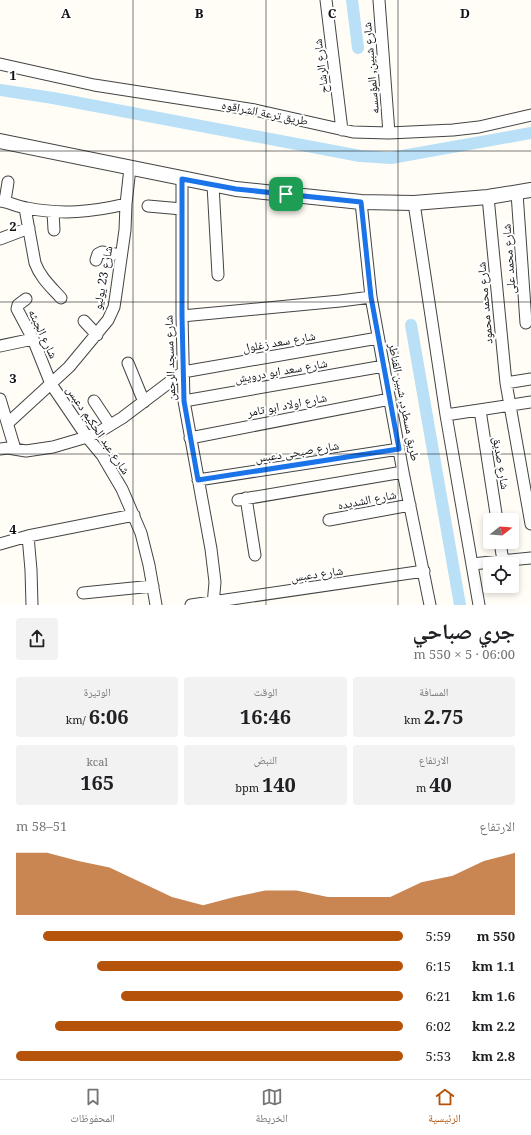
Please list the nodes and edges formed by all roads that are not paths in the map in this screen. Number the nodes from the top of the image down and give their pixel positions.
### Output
1 (326, 0) edge
2 (379, 0) edge
3 (0, 64) edge
4 (531, 115) edge
5 (342, 130) junction
6 (389, 133) junction
7 (0, 141) edge
8 (130, 168) junction
9 (182, 179) junction
10 (8, 182) dead end
11 (213, 185) junction
12 (524, 192) edge
13 (488, 197) junction
14 (2, 201) edge
15 (361, 202) junction
16 (414, 203) junction
17 (126, 204) junction
18 (148, 206) dead end
19 (25, 208) junction
20 (182, 209) junction
21 (53, 212) junction
22 (29, 228) junction
23 (54, 230) dead end
24 (0, 239) edge
25 (121, 255) junction
26 (96, 260) dead end
27 (218, 275) dead end
28 (371, 297) junction
29 (61, 298) dead end
30 (26, 299) dead end
31 (182, 316) junction
32 (84, 321) dead end
33 (526, 323) dead end
34 (97, 335) junction
35 (378, 338) junction
36 (33, 339) junction
37 (0, 346) edge
38 (128, 363) dead end
39 (384, 366) junction
40 (183, 372) junction
41 (531, 379) edge
42 (506, 383) junction
43 (51, 384) junction
44 (0, 399) edge
45 (390, 399) junction
46 (94, 401) dead end
47 (184, 401) junction
48 (144, 402) junction
49 (531, 402) edge
50 (510, 406) junction
51 (480, 410) junction
52 (446, 415) junction
53 (8, 422) junction
54 (110, 426) junction
55 (87, 437) junction
56 (190, 438) junction
57 (1, 447) edge
58 (14, 449) junction
59 (399, 449) junction
60 (404, 472) junction
61 (198, 480) junction
62 (410, 505) junction
63 (496, 513) edge
64 (134, 515) junction
65 (329, 520) dead end
66 (531, 523) edge
67 (28, 536) junction
68 (0, 544) edge
69 (255, 555) dead end
70 (531, 558) edge
71 (519, 559) edge
72 (483, 563) edge
73 (472, 564) junction
74 (424, 571) junction
75 (153, 586) junction
76 (84, 593) dead end
77 (213, 604) edge
78 (32, 605) edge
79 (156, 605) edge
80 (191, 605) edge
81 (430, 605) edge
82 (479, 605) edge

1 - 5 street, شارع الرشاح
2 - 6 street, شارع شبين, المؤسسه
3 - 5 street, طريق ترعة الشراقوه
4 - 6 street, طريق ترعة الشراقوه
5 - 6 street, طريق ترعة الشراقوه
7 - 8 street
8 - 9 street
8 - 17 street, شارع 23 يوليو
9 - 11 street
9 - 20 street, شارع مسجد الرحمن
10 - 14 street
11 - 15 street
11 - 27 street
12 - 13 street
12 - 33 street, شارع محمد على
13 - 16 street
13 - 42 street, شارع محمد محمود
14 - 19 street
15 - 16 street
15 - 28 street, طريق مسطرد, شبين القناطر
16 - 52 street
17 - 21 street
17 - 25 street, شارع 23 يوليو
18 - 20 street
19 - 21 street
19 - 22 street
20 - 31 street, شارع مسجد الرحمن
21 - 23 street
22 - 24 street
22 - 29 street
25 - 26 street
25 - 34 street, شارع 23 يوليو
28 - 31 street
28 - 35 street, طريق مسطرد, شبين القناطر
30 - 36 street, شارع الجبثه
31 - 40 street, شارع مسجد الرحمن
32 - 34 street
34 - 43 street, شارع 23 يوليو
35 - 39 street, طريق مسطرد, شبين القناطر
35 - 40 street, شارع سعد زغلول
36 - 37 street
36 - 43 street, شارع الجبثه
38 - 48 street
39 - 45 street, طريق مسطرد, شبين القناطر
39 - 47 street, شارع سعد ابو درويش
40 - 47 street, شارع مسجد الرحمن
40 - 48 street
41 - 42 street
42 - 50 street, شارع محمد محمود
43 - 53 street, شارع 23 يوليو
43 - 55 street, شارع عبد الحكيم دعبس
44 - 53 street
45 - 56 street, شارع اولاد ابو تامر
45 - 59 street, طريق مسطرد, شبين القناطر
46 - 54 street
47 - 56 street, شارع مسجد الرحمن
48 - 54 street
49 - 50 street
50 - 51 street
50 - 66 street, شارع محمد محمود
51 - 52 street
51 - 63 street, شارع صديق
52 - 73 street
53 - 58 street
54 - 55 street
55 - 58 street
55 - 64 street, شارع عبد الحكيم دعبس
56 - 61 street, شارع مسجد الرحمن
57 - 58 street
59 - 60 street, طريق مسطرد, شبين القناطر
59 - 61 street, شارع صبحى دعبس
60 - 62 street, طريق مسطرد, شبين القناطر
60 - 69 street
61 - 77 street, شارع مسجد الرحمن
62 - 65 street, شارع الشديده
62 - 74 street, طريق مسطرد, شبين القناطر
64 - 67 street
64 - 75 street, شارع عبد الحكيم دعبس
67 - 68 street
67 - 78 street
70 - 71 street
72 - 73 street
73 - 82 street
74 - 77 street, شارع دعبس
74 - 81 street, طريق مسطرد, شبين القناطر
75 - 76 street
75 - 79 street, شارع عبد الحكيم دعبس
77 - 80 street, شارع دعبس

